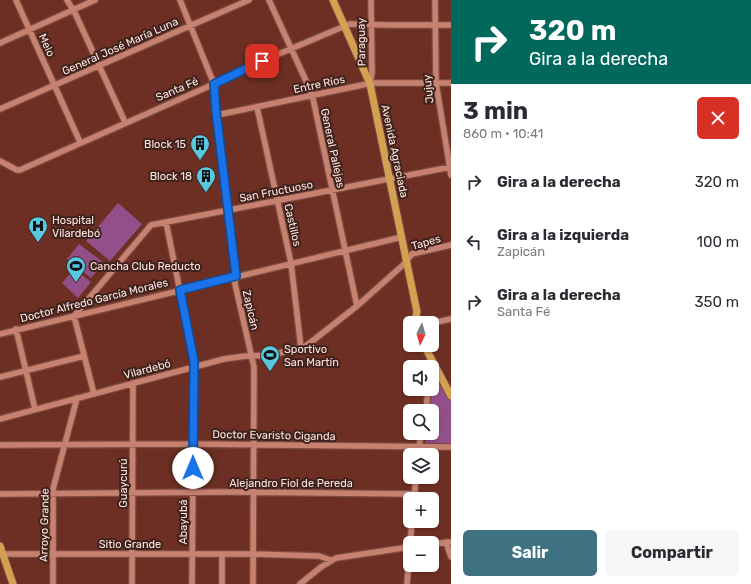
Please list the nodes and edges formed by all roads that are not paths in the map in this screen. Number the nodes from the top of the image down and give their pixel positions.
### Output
1 (16, 0) edge
2 (67, 0) edge
3 (95, 0) edge
4 (180, 0) edge
5 (249, 0) edge
6 (269, 0) edge
7 (333, 0) edge
8 (371, 0) edge
9 (436, 0) edge
10 (74, 10) junction
11 (371, 25) junction
12 (436, 25) junction
13 (451, 25) edge
14 (191, 26) junction
15 (345, 26) junction
16 (30, 30) junction
17 (0, 43) edge
18 (291, 49) junction
19 (99, 66) junction
20 (436, 83) junction
21 (451, 83) edge
22 (214, 84) junction
23 (370, 84) junction
24 (54, 86) junction
25 (312, 96) junction
26 (258, 107) junction
27 (0, 110) edge
28 (217, 115) junction
29 (125, 122) junction
30 (80, 142) junction
31 (0, 161) edge
32 (450, 167) edge
33 (451, 175) edge
34 (390, 179) junction
35 (332, 190) junction
36 (277, 201) junction
37 (228, 211) junction
38 (166, 222) junction
39 (402, 237) junction
40 (451, 245) edge
41 (345, 250) junction
42 (407, 260) junction
43 (291, 263) junction
44 (236, 276) junction
45 (180, 290) junction
46 (357, 306) junction
47 (417, 312) junction
48 (74, 316) junction
49 (416, 316) edge
50 (420, 316) edge
51 (451, 319) edge
52 (439, 322) edge
53 (16, 330) junction
54 (0, 334) edge
55 (301, 348) junction
56 (428, 352) edge
57 (433, 352) edge
58 (84, 356) junction
59 (252, 356) junction
60 (430, 356) junction
61 (430, 360) edge
62 (194, 367) junction
63 (26, 370) junction
64 (0, 377) edge
65 (133, 383) junction
66 (451, 387) edge
67 (94, 394) junction
68 (451, 396) edge
69 (77, 398) junction
70 (35, 409) junction
71 (0, 419) edge
72 (420, 440) edge
73 (133, 444) junction
74 (193, 444) junction
75 (0, 445) edge
76 (65, 445) junction
77 (254, 445) junction
78 (419, 446) junction
79 (451, 447) edge
80 (133, 493) junction
81 (193, 493) junction
82 (253, 493) junction
83 (0, 494) edge
84 (53, 494) junction
85 (403, 496) edge
86 (449, 542) edge
87 (439, 543) edge
88 (0, 546) edge
89 (403, 548) edge
90 (2, 554) edge
91 (53, 554) junction
92 (193, 554) junction
93 (222, 554) junction
94 (254, 554) junction
95 (132, 555) junction
96 (451, 557) edge
97 (331, 560) junction
98 (408, 572) edge
99 (13, 584) edge
100 (53, 584) edge
101 (132, 584) edge
102 (192, 584) edge
103 (222, 584) edge
104 (253, 584) edge
105 (300, 584) edge
106 (407, 584) edge

1 - 16 street, Melo
2 - 10 street
3 - 10 street
4 - 14 street, Zapicán
5 - 14 street, General José María Luna
6 - 18 street, General Pallejas
7 - 15 main road, Avenida Agraciada
8 - 11 street, Paraguay
9 - 12 street, Jujuy
10 - 16 street
10 - 19 street
11 - 12 street, Santa Fé
11 - 15 street, Santa Fé
11 - 23 street, Paraguay
12 - 13 street, Santa Fé
12 - 20 street, Jujuy
14 - 19 street, General José María Luna
14 - 22 street, Zapicán
15 - 18 street, Santa Fé
15 - 23 main road, Avenida Agraciada
16 - 17 street
16 - 24 street, Melo
18 - 22 street, Santa Fé
18 - 25 street, General Pallejas
19 - 24 street, General José María Luna
19 - 29 street
20 - 21 street, Entre Ríos
20 - 23 street, Entre Ríos
20 - 32 street, Jujuy
22 - 28 street, Zapicán
22 - 29 street, Santa Fé
23 - 25 street, Entre Ríos
23 - 34 main road, Avenida Agraciada
24 - 27 street, General José María Luna
24 - 30 street, Melo
25 - 26 street, Entre Ríos
25 - 35 street, General Pallejas
26 - 28 street, Entre Ríos
26 - 36 street, Castillos
28 - 37 street, Zapicán
29 - 30 street, Santa Fé
30 - 31 street, Santa Fé
32 - 33 street, Jujuy
32 - 34 street, San Fructuoso
34 - 35 street, San Fructuoso
34 - 39 main road, Avenida Agraciada
35 - 36 street, San Fructuoso
35 - 41 street, General Pallejas
36 - 37 street, San Fructuoso
36 - 43 street, Castillos
37 - 38 street, San Fructuoso
37 - 44 street, Zapicán
38 - 45 street, Abayubá
38 - 48 street, San Fructuoso
39 - 41 street, Doctor Alfredo García Morales
39 - 42 main road, Avenida Agraciada
40 - 42 street, Tapes
41 - 43 street, Doctor Alfredo García Morales
41 - 46 street, General Pallejas
42 - 46 street, Tapes
42 - 47 main road, Avenida Agraciada
43 - 44 street, Doctor Alfredo García Morales
43 - 55 street, Castillos
44 - 45 street, Doctor Alfredo García Morales
44 - 59 street, Zapicán
45 - 48 street, Doctor Alfredo García Morales
45 - 62 street, Abayubá
46 - 55 street, Tapes
47 - 49 main road, Avenida Agraciada
47 - 50 main road, Avenida Agraciada
48 - 53 street, Doctor Alfredo García Morales
48 - 58 street
51 - 52 street
53 - 54 street, Doctor Alfredo García Morales
53 - 63 street
55 - 59 street, Vilardebó
56 - 60 main road
57 - 66 main road
58 - 63 street
58 - 67 street
59 - 62 street, Vilardebó
59 - 77 street, Zapicán
60 - 61 street
60 - 68 main road
62 - 65 street, Vilardebó
62 - 74 street, Abayubá
63 - 64 street
63 - 70 street
65 - 67 street, Vilardebó
65 - 73 street, Guaycurú
67 - 69 street, Vilardebó
69 - 70 street, Vilardebó
69 - 76 street, Arroyo Grande
70 - 71 street, Vilardebó
72 - 78 street
73 - 74 street, Doctor Evaristo Ciganda
73 - 76 street, Doctor Evaristo Ciganda
73 - 80 street, Guaycurú
74 - 77 street, Doctor Evaristo Ciganda
74 - 81 street, Abayubá
75 - 76 street, Doctor Evaristo Ciganda
76 - 84 street, Arroyo Grande
77 - 78 street, Doctor Evaristo Ciganda
77 - 82 street, Zapicán
78 - 79 street, Doctor Evaristo Ciganda
80 - 81 street, Alejandro Fiol de Pereda
80 - 84 street, Alejandro Fiol de Pereda
80 - 95 street, Guaycurú
81 - 82 street, Alejandro Fiol de Pereda
81 - 92 street, Abayubá
82 - 85 street, Alejandro Fiol de Pereda
82 - 94 street, Zapicán
83 - 84 street, Alejandro Fiol de Pereda
84 - 91 street, Arroyo Grande
86 - 87 street
86 - 96 street
88 - 90 main road
89 - 97 street
90 - 91 street, Sitio Grande
90 - 99 main road
91 - 95 street, Sitio Grande
91 - 100 street, Arroyo Grande
92 - 93 street, Sitio Grande
92 - 95 street, Sitio Grande
92 - 102 street, Abayubá
93 - 94 street, Sitio Grande
93 - 103 street
94 - 97 street, Sitio Grande
94 - 104 street, Zapicán
95 - 101 street, Guaycurú
97 - 105 street
98 - 106 street

